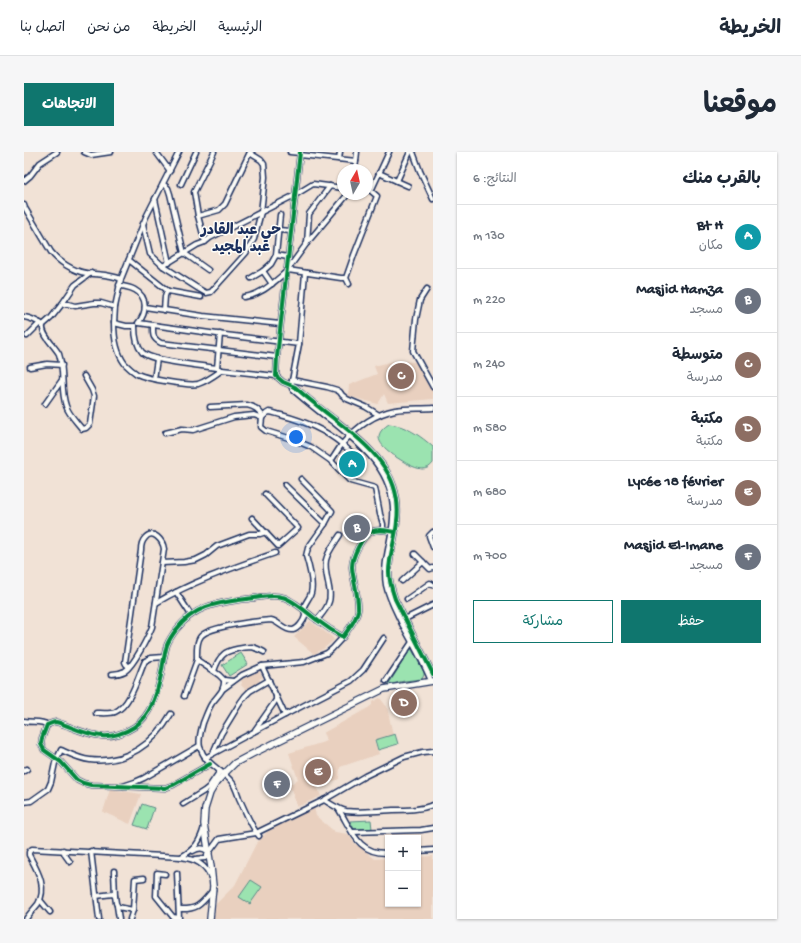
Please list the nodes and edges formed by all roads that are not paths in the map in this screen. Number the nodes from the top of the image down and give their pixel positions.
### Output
1 (57, 152) edge
2 (84, 152) edge
3 (111, 152) edge
4 (156, 152) edge
5 (179, 152) edge
6 (196, 152) edge
7 (214, 152) edge
8 (250, 152) edge
9 (290, 152) edge
10 (331, 152) edge
11 (340, 152) edge
12 (357, 152) edge
13 (389, 152) edge
14 (410, 152) edge
15 (413, 152) edge
16 (300, 153) edge
17 (315, 154) edge
18 (330, 158) junction
19 (339, 159) junction
20 (356, 161) junction
21 (356, 164) edge
22 (170, 171) junction
23 (379, 173) junction
24 (24, 181) edge
25 (397, 181) junction
26 (163, 184) junction
27 (181, 184) dead end
28 (373, 184) edge
29 (330, 186) junction
30 (408, 186) dead end
31 (337, 187) edge
32 (373, 194) edge
33 (295, 195) junction
34 (155, 199) junction
35 (433, 199) edge
36 (343, 200) edge
37 (24, 205) edge
38 (261, 212) junction
39 (280, 215) dead end
40 (198, 216) junction
41 (143, 224) junction
42 (278, 230) junction
43 (291, 231) junction
44 (205, 242) junction
45 (307, 244) junction
46 (184, 253) junction
47 (276, 255) junction
48 (288, 257) junction
49 (129, 260) junction
50 (168, 263) junction
51 (163, 266) junction
52 (208, 270) dead end
53 (263, 271) junction
54 (286, 272) junction
55 (91, 273) junction
56 (305, 273) junction
57 (251, 278) dead end
58 (346, 278) junction
59 (121, 279) junction
60 (272, 284) junction
61 (349, 284) dead end
62 (119, 285) junction
63 (427, 289) dead end
64 (168, 291) junction
65 (201, 297) dead end
66 (244, 297) dead end
67 (62, 304) junction
68 (114, 307) junction
69 (145, 307) junction
70 (164, 310) junction
71 (24, 317) edge
72 (114, 323) junction
73 (42, 324) junction
74 (137, 324) junction
75 (280, 324) junction
76 (153, 326) junction
77 (220, 334) junction
78 (27, 336) dead end
79 (279, 341) junction
80 (299, 344) junction
81 (218, 350) junction
82 (277, 357) junction
83 (157, 359) junction
84 (62, 365) junction
85 (30, 367) dead end
86 (217, 368) junction
87 (222, 370) junction
88 (84, 376) dead end
89 (276, 376) junction
90 (154, 379) junction
91 (62, 380) junction
92 (292, 380) junction
93 (291, 386) junction
94 (433, 387) edge
95 (45, 404) dead end
96 (210, 407) dead end
97 (433, 408) edge
98 (379, 415) junction
99 (262, 417) junction
100 (166, 433) dead end
101 (351, 434) junction
102 (342, 444) junction
103 (359, 459) dead end
104 (331, 461) junction
105 (301, 479) dead end
106 (285, 485) dead end
107 (265, 494) dead end
108 (252, 518) dead end
109 (325, 524) junction
110 (383, 530) junction
111 (266, 532) junction
112 (393, 532) junction
113 (433, 532) edge
114 (340, 535) dead end
115 (433, 547) edge
116 (275, 553) dead end
117 (415, 554) dead end
118 (423, 562) junction
119 (162, 563) junction
120 (433, 568) edge
121 (402, 581) dead end
122 (433, 584) edge
123 (176, 592) junction
124 (407, 599) dead end
125 (156, 603) junction
126 (433, 604) edge
127 (305, 611) junction
128 (191, 614) junction
129 (317, 620) junction
130 (403, 620) junction
131 (343, 637) junction
132 (384, 638) dead end
133 (412, 642) junction
134 (264, 652) dead end
135 (164, 657) junction
136 (197, 660) junction
137 (262, 666) junction
138 (129, 667) junction
139 (214, 671) junction
140 (112, 674) dead end
141 (433, 674) edge
142 (224, 680) junction
143 (269, 680) junction
144 (386, 681) dead end
145 (432, 681) edge
146 (233, 682) junction
147 (223, 690) junction
148 (276, 695) junction
149 (184, 696) dead end
150 (96, 713) dead end
151 (171, 714) dead end
152 (285, 715) junction
153 (24, 721) edge
154 (48, 725) junction
155 (253, 732) junction
156 (199, 746) junction
157 (433, 751) edge
158 (213, 753) junction
159 (56, 758) junction
160 (205, 758) junction
161 (210, 764) junction
162 (222, 772) junction
163 (119, 787) junction
164 (324, 800) junction
165 (24, 802) edge
166 (183, 804) dead end
167 (433, 805) edge
168 (338, 808) junction
169 (204, 824) junction
170 (433, 828) edge
171 (352, 832) junction
172 (258, 834) junction
173 (24, 850) edge
174 (63, 850) junction
175 (433, 850) edge
176 (91, 851) junction
177 (421, 851) edge
178 (29, 852) junction
179 (190, 852) junction
180 (208, 852) junction
181 (385, 853) edge
182 (181, 857) junction
183 (193, 859) junction
184 (70, 862) dead end
185 (114, 871) dead end
186 (177, 873) dead end
187 (165, 874) dead end
188 (144, 878) dead end
189 (213, 888) junction
190 (96, 896) junction
191 (116, 896) junction
192 (40, 900) junction
193 (117, 905) junction
194 (179, 909) junction
195 (133, 910) junction
196 (50, 912) dead end
197 (172, 918) edge
198 (179, 918) edge
199 (25, 919) edge
200 (98, 919) edge
201 (119, 919) edge
202 (130, 919) edge
203 (210, 919) edge

1 - 24 street
2 - 3 street
4 - 22 street
5 - 22 street
6 - 27 street
7 - 40 street
8 - 38 street
8 - 40 street
9 - 16 street
10 - 18 street
11 - 19 street
12 - 20 street
13 - 23 street
14 - 25 street
15 - 35 street
16 - 17 street
16 - 33 street
17 - 18 street
18 - 19 street
19 - 20 street
20 - 21 street
22 - 26 street
23 - 25 street
23 - 28 street
25 - 30 street
26 - 34 street
26 - 46 street
29 - 31 street
29 - 33 street
29 - 45 street
32 - 58 street
33 - 38 street
33 - 43 street
34 - 41 street
34 - 50 street
36 - 45 street
37 - 55 street
38 - 44 street
38 - 51 street
39 - 42 street
40 - 44 street
41 - 49 street
41 - 51 street
42 - 43 street
42 - 47 street
43 - 48 street
44 - 46 street
45 - 54 street
46 - 50 street
46 - 52 street
47 - 48 street
47 - 53 street
48 - 54 street
49 - 59 street
49 - 64 street
50 - 51 street
53 - 57 street
53 - 60 street
54 - 56 street
54 - 60 street
54 - 75 street
55 - 59 street
55 - 67 street
56 - 58 street
56 - 80 street
58 - 61 street
59 - 62 street
60 - 66 street
62 - 68 street
62 - 69 street
63 - 94 street
64 - 65 street
64 - 70 street
67 - 68 street
67 - 73 street
68 - 72 street
69 - 70 street
69 - 74 street
70 - 75 street
71 - 73 street
72 - 74 street
72 - 90 street
73 - 78 street
73 - 84 street
74 - 76 street
74 - 83 street
75 - 79 street
76 - 77 street
76 - 81 street
77 - 79 street
77 - 81 street
79 - 80 street
79 - 82 street
80 - 92 street
81 - 82 street
81 - 86 street
82 - 89 street
83 - 86 street
83 - 90 street
84 - 85 street
84 - 91 street
86 - 87 street
87 - 89 street
87 - 90 street
88 - 91 street
89 - 93 street
91 - 95 street
92 - 93 street
92 - 98 street
93 - 101 street
96 - 99 street
97 - 98 street
98 - 101 street
99 - 100 street
99 - 102 street
99 - 104 street
101 - 102 street
101 - 112 street
102 - 103 street
102 - 104 street
104 - 110 street
105 - 109 street
106 - 109 street
107 - 111 street
108 - 111 street
109 - 127 street
110 - 112 street
110 - 131 street
111 - 119 street
112 - 130 street
113 - 115 street
114 - 129 street
116 - 123 street
117 - 118 street
118 - 120 street
118 - 121 street
119 - 125 street
119 - 138 street
122 - 124 street
123 - 125 street
123 - 128 street
125 - 138 street
126 - 130 street
127 - 128 street
127 - 129 street
127 - 136 street
128 - 135 street
129 - 131 street
130 - 133 street
130 - 141 street
131 - 137 street
132 - 152 street
133 - 144 street
133 - 145 street
134 - 139 street
135 - 150 street
135 - 154 street
136 - 139 street
136 - 149 street
137 - 143 street
137 - 146 street
138 - 140 street
139 - 142 street
142 - 146 street
142 - 147 street
143 - 148 street
143 - 158 street
145 - 162 street
146 - 147 street
147 - 156 street
148 - 152 street
148 - 155 street
151 - 159 street
152 - 155 street
153 - 154 street
154 - 159 street
155 - 158 street
156 - 160 street
156 - 163 street
157 - 164 street
158 - 160 street
159 - 163 street
159 - 165 street
160 - 161 street
161 - 162 street
161 - 163 street
162 - 166 street
162 - 169 street
162 - 172 street
164 - 168 street
164 - 172 street
167 - 168 street
168 - 171 street
169 - 179 street
169 - 180 street
170 - 171 street
171 - 181 street
172 - 180 street
173 - 178 street
174 - 176 street
174 - 178 street
174 - 184 street
175 - 177 street
176 - 182 street
176 - 190 street
178 - 192 street
179 - 180 street
179 - 182 street
180 - 183 street
180 - 189 street
182 - 183 street
183 - 189 street
185 - 191 street
186 - 194 street
187 - 197 street
188 - 195 street
189 - 194 street
189 - 203 street
190 - 191 street
190 - 200 street
191 - 193 street
192 - 196 street
192 - 199 street
193 - 195 street
193 - 201 street
194 - 198 street
195 - 202 street
197 - 198 street

